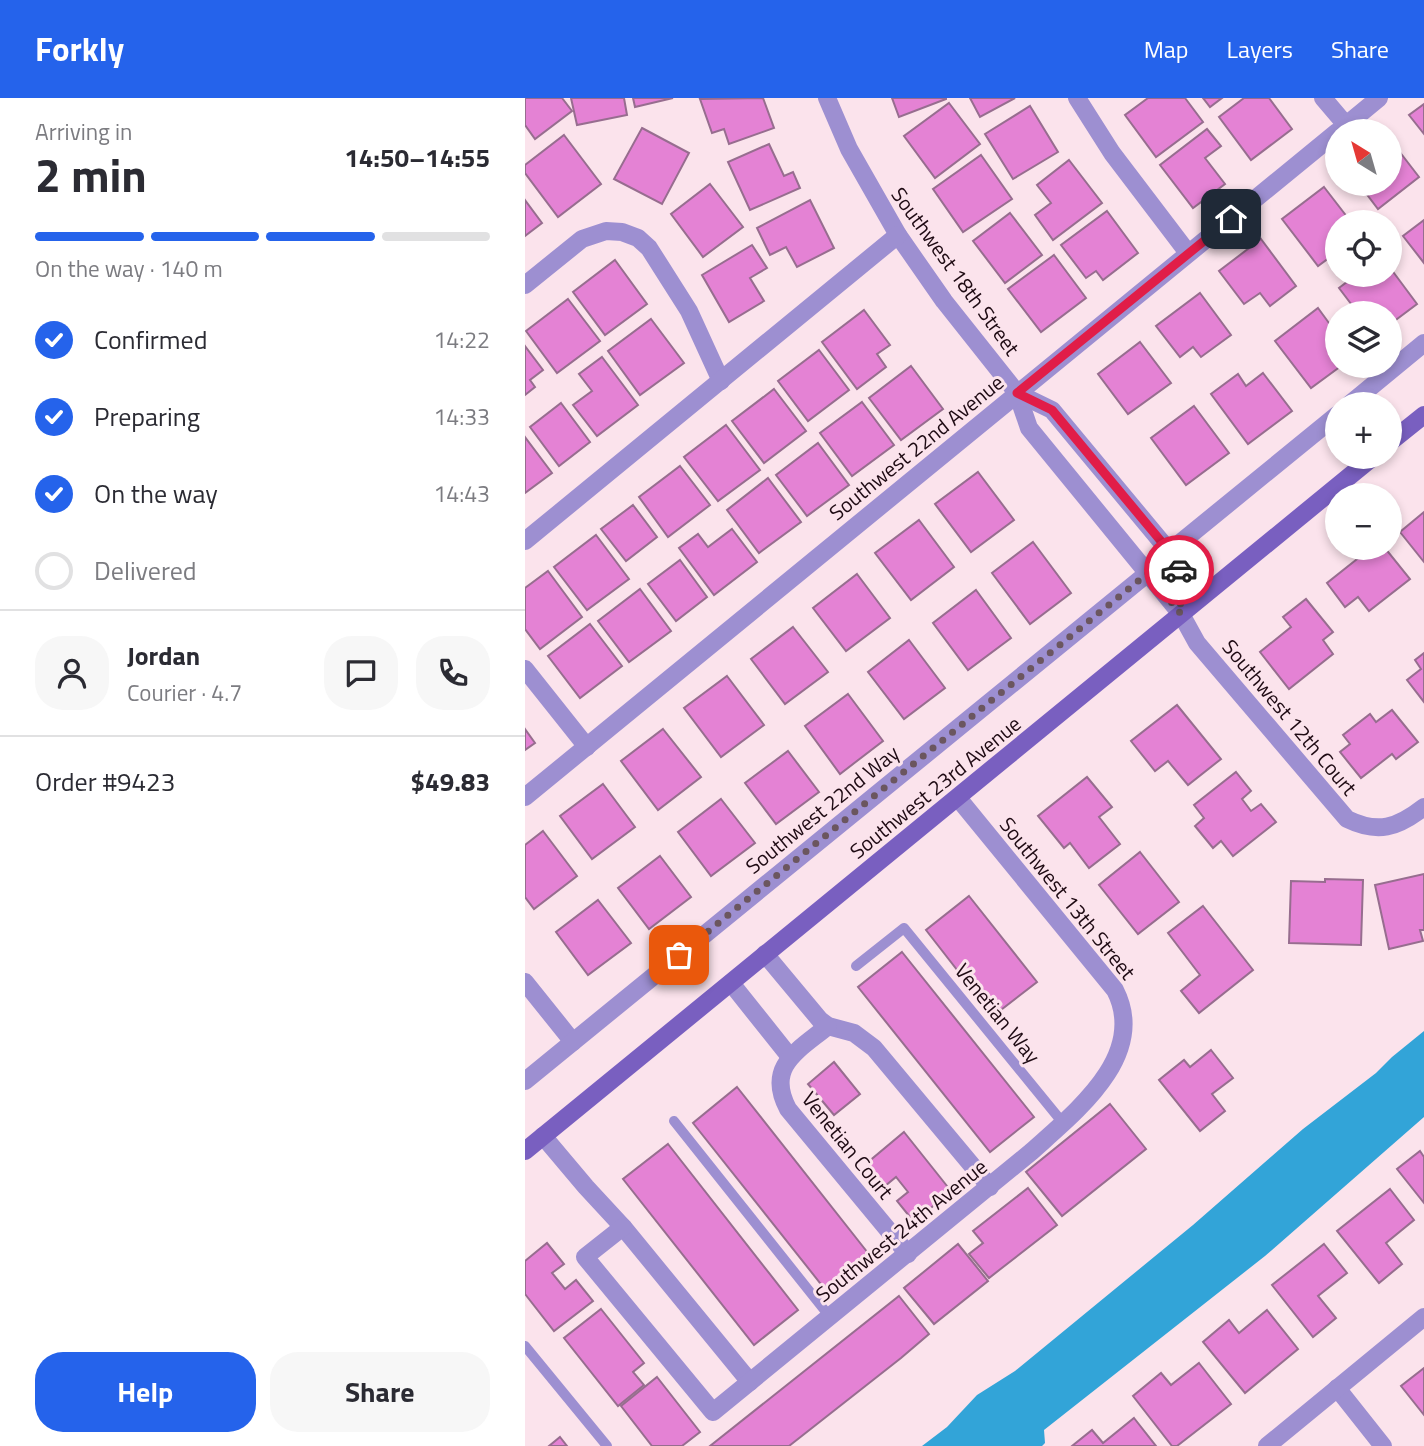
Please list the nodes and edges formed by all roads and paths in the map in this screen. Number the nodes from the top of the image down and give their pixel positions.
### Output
1 (827, 98) edge
2 (1077, 98) edge
3 (1323, 98) edge
4 (1379, 98) edge
5 (1334, 119) edge
6 (1353, 119) edge
7 (1325, 142) edge
8 (898, 235) junction
9 (1188, 253) junction
10 (525, 285) edge
11 (1424, 343) edge
12 (721, 382) junction
13 (1365, 392) edge
14 (1017, 393) junction
15 (1424, 415) edge
16 (1325, 425) edge
17 (1402, 433) edge
18 (1358, 469) edge
19 (525, 541) edge
20 (1170, 552) junction
21 (1148, 573) junction
22 (1181, 614) junction
23 (525, 669) edge
24 (587, 747) junction
25 (525, 797) edge
26 (958, 798) junction
27 (1424, 807) edge
28 (765, 954) junction
29 (856, 966) dead end
30 (525, 982) edge
31 (731, 983) junction
32 (828, 1027) junction
33 (573, 1042) junction
34 (790, 1057) junction
35 (1109, 1072) joint
36 (525, 1081) edge
37 (674, 1121) dead end
38 (1063, 1123) junction
39 (543, 1136) junction
40 (525, 1151) edge
41 (990, 1188) junction
42 (624, 1227) junction
43 (908, 1254) junction
44 (830, 1317) junction
45 (1424, 1317) edge
46 (525, 1346) edge
47 (750, 1382) junction
48 (1337, 1388) junction
49 (607, 1446) edge
50 (1267, 1446) edge
51 (1383, 1446) edge

1 - 8 street, Southwest 18th Street
2 - 9 street
3 - 5 street
4 - 6 street, Southwest 22nd Avenue
7 - 9 street, Southwest 22nd Avenue
8 - 12 street
8 - 14 street, Southwest 18th Street
9 - 14 street, Southwest 22nd Avenue
10 - 12 street
11 - 13 street
12 - 19 street
14 - 20 street, Southwest 18th Street
14 - 21 street, Southwest 18th Street
14 - 24 street, Southwest 22nd Avenue
15 - 17 street
16 - 20 street
18 - 22 street, Southwest 23rd Avenue
20 - 22 street, Southwest 18th Street
21 - 22 street, Southwest 18th Street
21 - 33 street, Southwest 22nd Way
22 - 26 street, Southwest 23rd Avenue
22 - 27 street, Southwest 12th Court
23 - 24 street
24 - 25 street, Southwest 22nd Avenue
26 - 28 street, Southwest 23rd Avenue
26 - 35 street, Southwest 13th Street
28 - 31 street, Southwest 23rd Avenue
28 - 32 street
29 - 38 lane, Venetian Way
30 - 33 street
31 - 34 street
31 - 39 street, Southwest 23rd Avenue
32 - 34 street
32 - 41 street
33 - 36 street, Southwest 22nd Way
34 - 43 street, Venetian Court
35 - 38 street, Southwest 24th Avenue
37 - 44 lane
38 - 41 street, Southwest 24th Avenue
39 - 40 street, Southwest 23rd Avenue
39 - 42 street
41 - 43 street, Southwest 24th Avenue
42 - 47 street
42 - 47 street, Southwest 24th Avenue
43 - 44 street, Southwest 24th Avenue
44 - 47 street, Southwest 24th Avenue
45 - 48 street
46 - 49 lane
48 - 50 street
48 - 51 street

